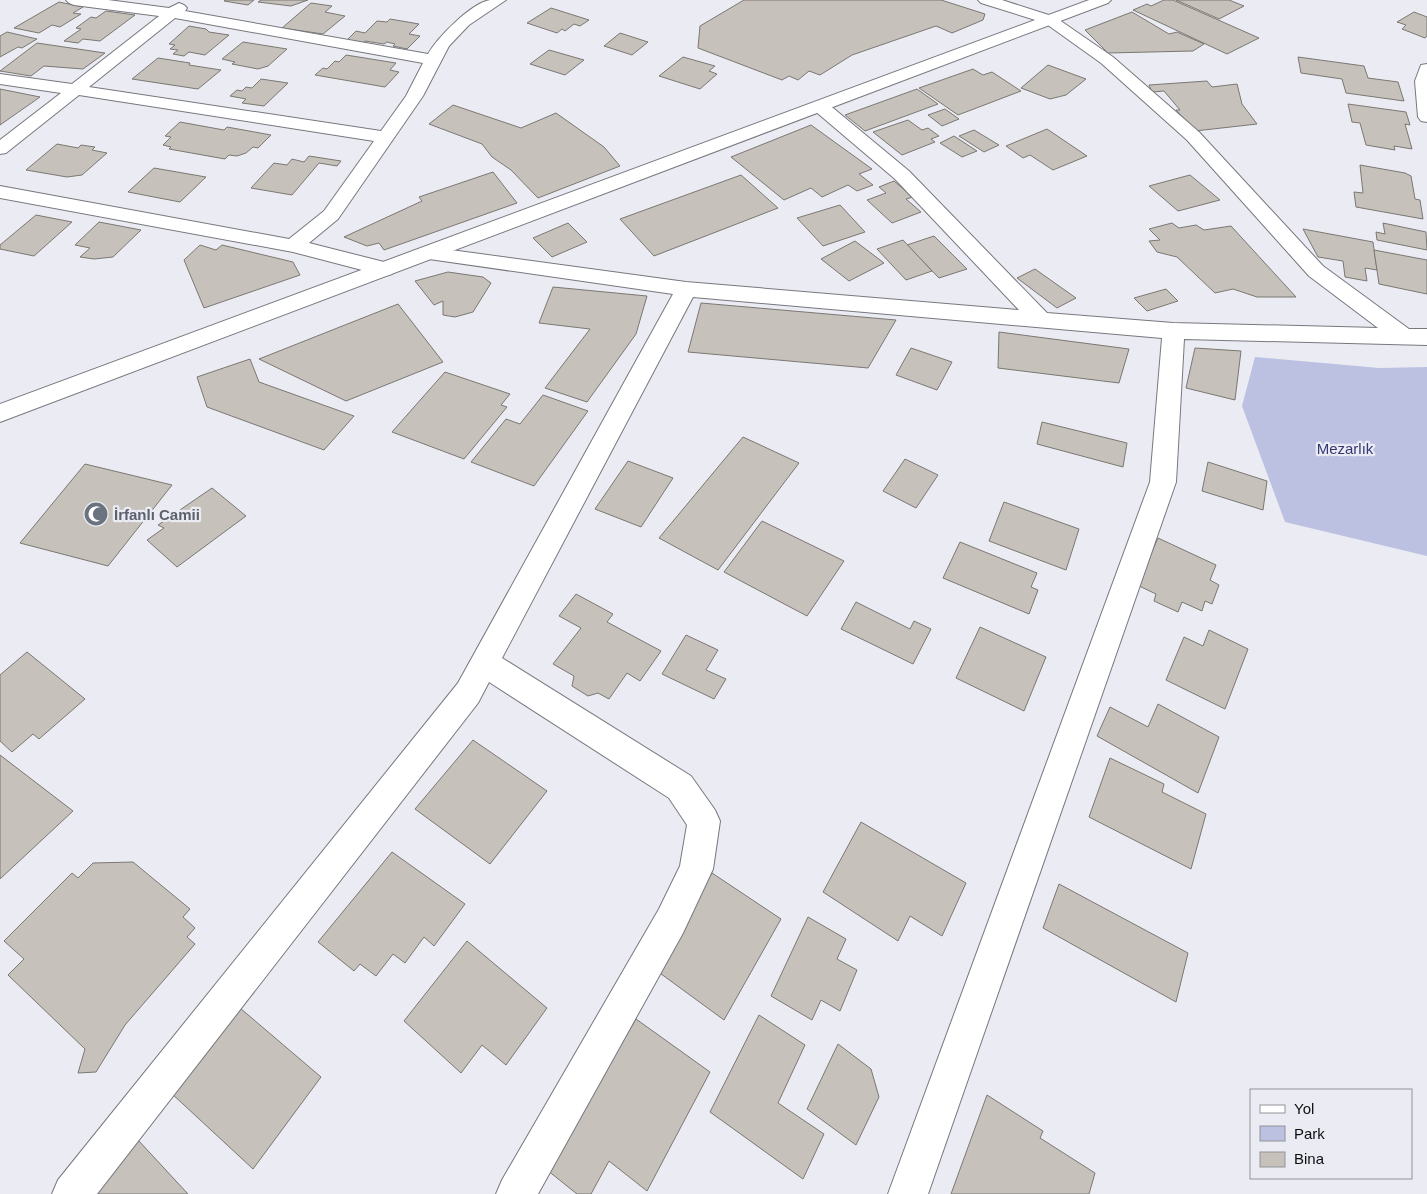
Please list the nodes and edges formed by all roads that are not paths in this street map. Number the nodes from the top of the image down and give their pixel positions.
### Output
1 (74, 0) edge
2 (191, 0) edge
3 (498, 0) edge
4 (986, 0) edge
5 (1104, 0) edge
6 (171, 13) junction
7 (1050, 20) junction
8 (433, 60) junction
9 (1427, 69) edge
10 (0, 79) edge
11 (76, 90) junction
12 (821, 107) junction
13 (1427, 117) edge
14 (385, 137) junction
15 (0, 149) edge
16 (0, 192) edge
17 (293, 246) junction
18 (428, 253) junction
19 (385, 269) junction
20 (686, 289) junction
21 (1041, 320) junction
22 (1173, 331) junction
23 (1405, 337) junction
24 (1427, 337) edge
25 (0, 413) edge
26 (484, 663) junction
27 (72, 1194) edge
28 (516, 1194) edge
29 (908, 1194) edge

1 - 6 street
2 - 6 street
3 - 8 street
4 - 7 street
5 - 7 street
6 - 8 street
6 - 11 street
7 - 12 street
7 - 23 street
8 - 14 street
9 - 13 street
10 - 11 street
11 - 14 street
11 - 15 street
12 - 18 street
12 - 21 street
14 - 17 street
16 - 17 street
17 - 19 street
18 - 19 street
18 - 20 street
19 - 25 street
20 - 21 street
20 - 26 street
21 - 22 street
22 - 23 street
22 - 29 street
23 - 24 street
26 - 27 street
26 - 28 street

